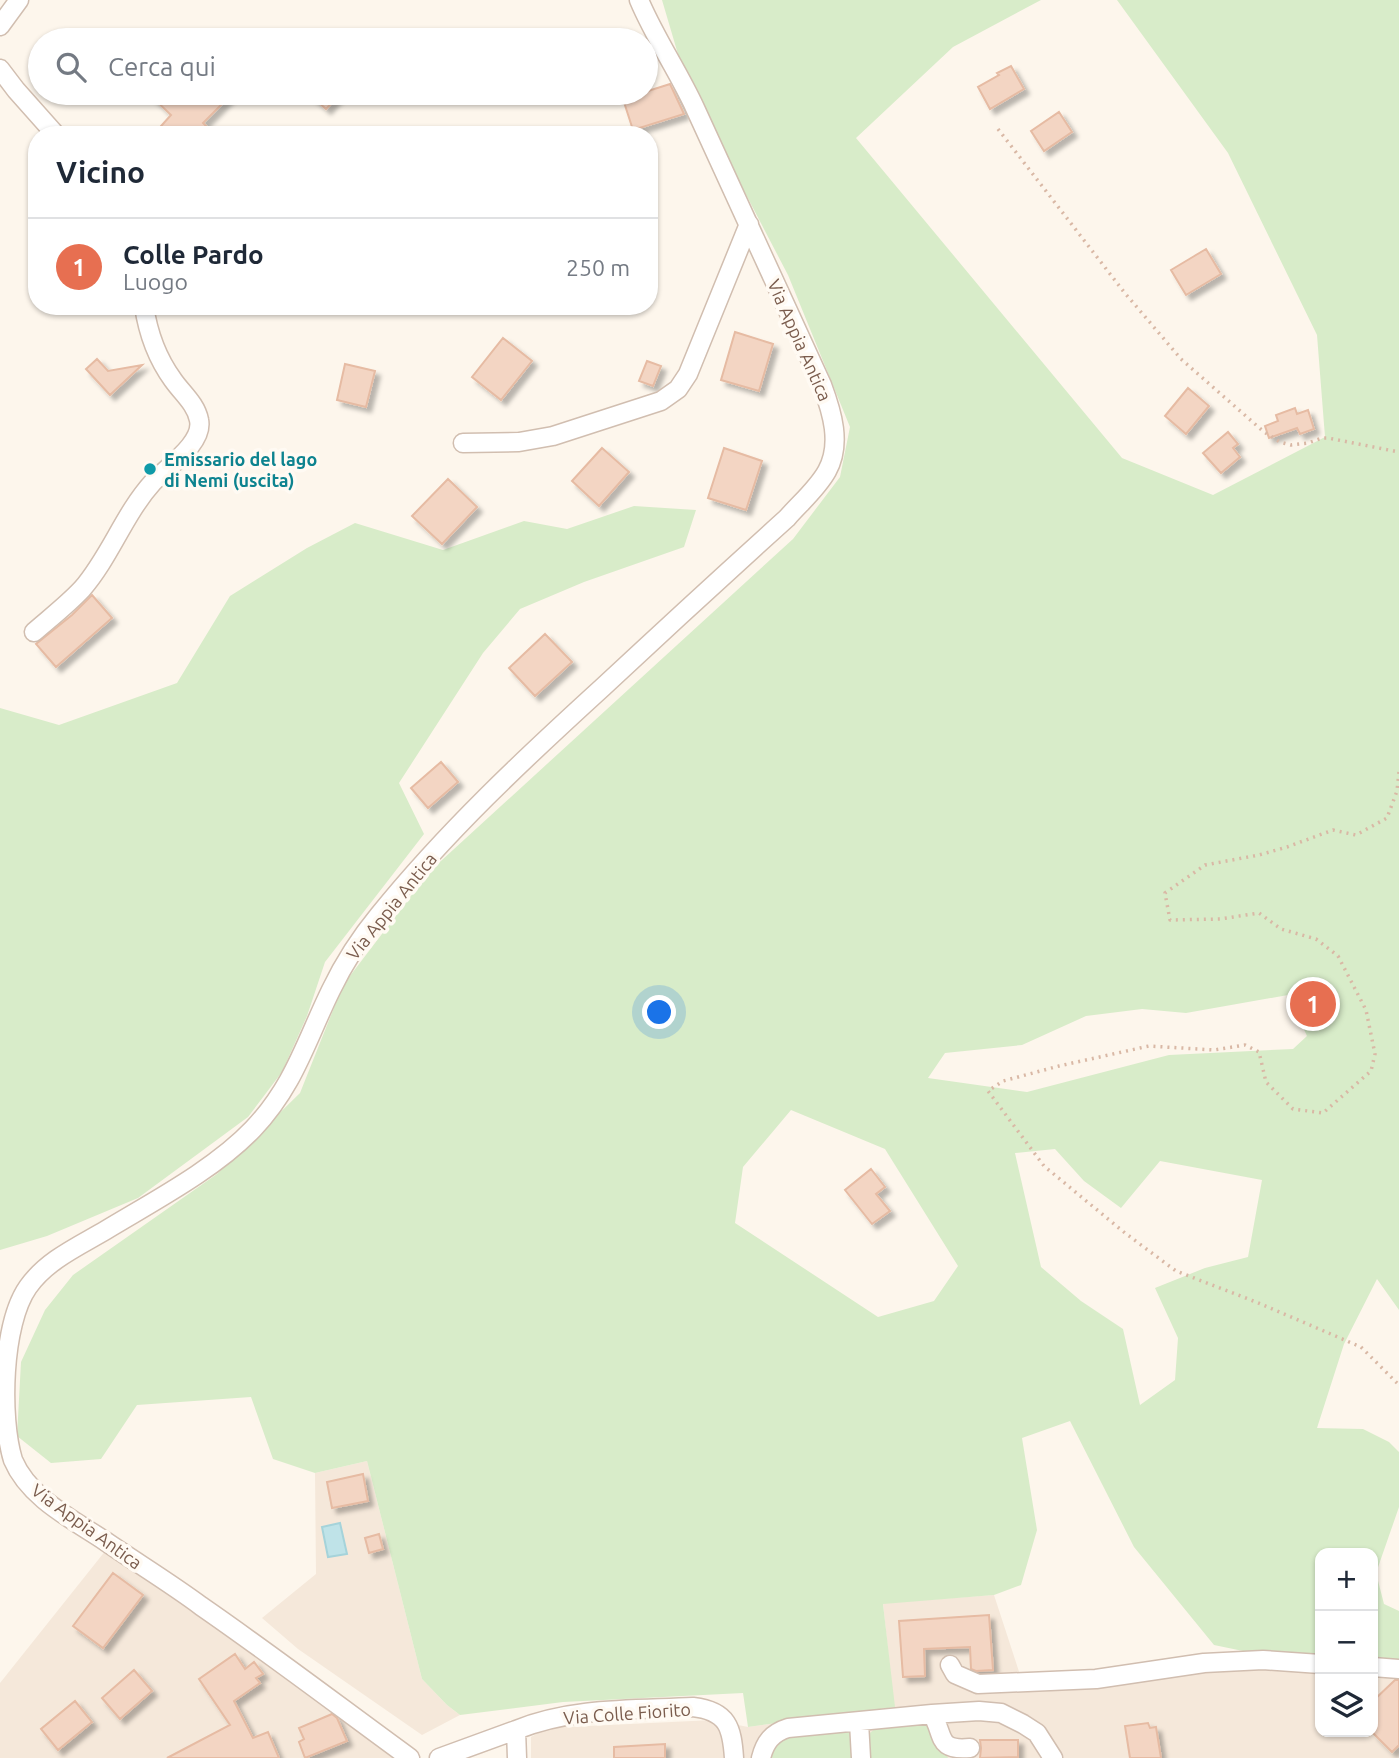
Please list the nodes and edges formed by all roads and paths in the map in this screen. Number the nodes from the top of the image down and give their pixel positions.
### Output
1 (19, 0) edge
2 (639, 0) edge
3 (0, 26) edge
4 (653, 28) edge
5 (658, 39) edge
6 (0, 69) edge
7 (28, 103) edge
8 (30, 105) edge
9 (49, 126) edge
10 (998, 129) dead end
11 (749, 224) junction
12 (146, 315) edge
13 (463, 443) dead end
14 (1399, 452) edge
15 (34, 632) dead end
16 (1399, 772) edge
17 (1399, 1385) edge
18 (1315, 1664) edge
19 (950, 1665) dead end
20 (1378, 1667) edge
21 (1399, 1669) edge
22 (932, 1714) junction
23 (859, 1722) junction
24 (516, 1730) junction
25 (970, 1748) dead end
26 (410, 1758) edge
27 (439, 1758) edge
28 (517, 1758) edge
29 (734, 1758) edge
30 (761, 1758) edge
31 (861, 1758) edge
32 (1053, 1758) edge

1 - 3 street
2 - 4 street, Via Appia Antica
5 - 11 street, Via Appia Antica
6 - 7 street
8 - 9 street
10 - 14 path
11 - 13 street
11 - 26 street, Via Appia Antica
12 - 15 street
16 - 17 path
18 - 19 street
20 - 21 street
22 - 23 street
22 - 25 street
22 - 32 street
23 - 30 street
23 - 31 street
24 - 27 street, Via Colle Fiorito
24 - 28 street
24 - 29 street, Via Colle Fiorito

